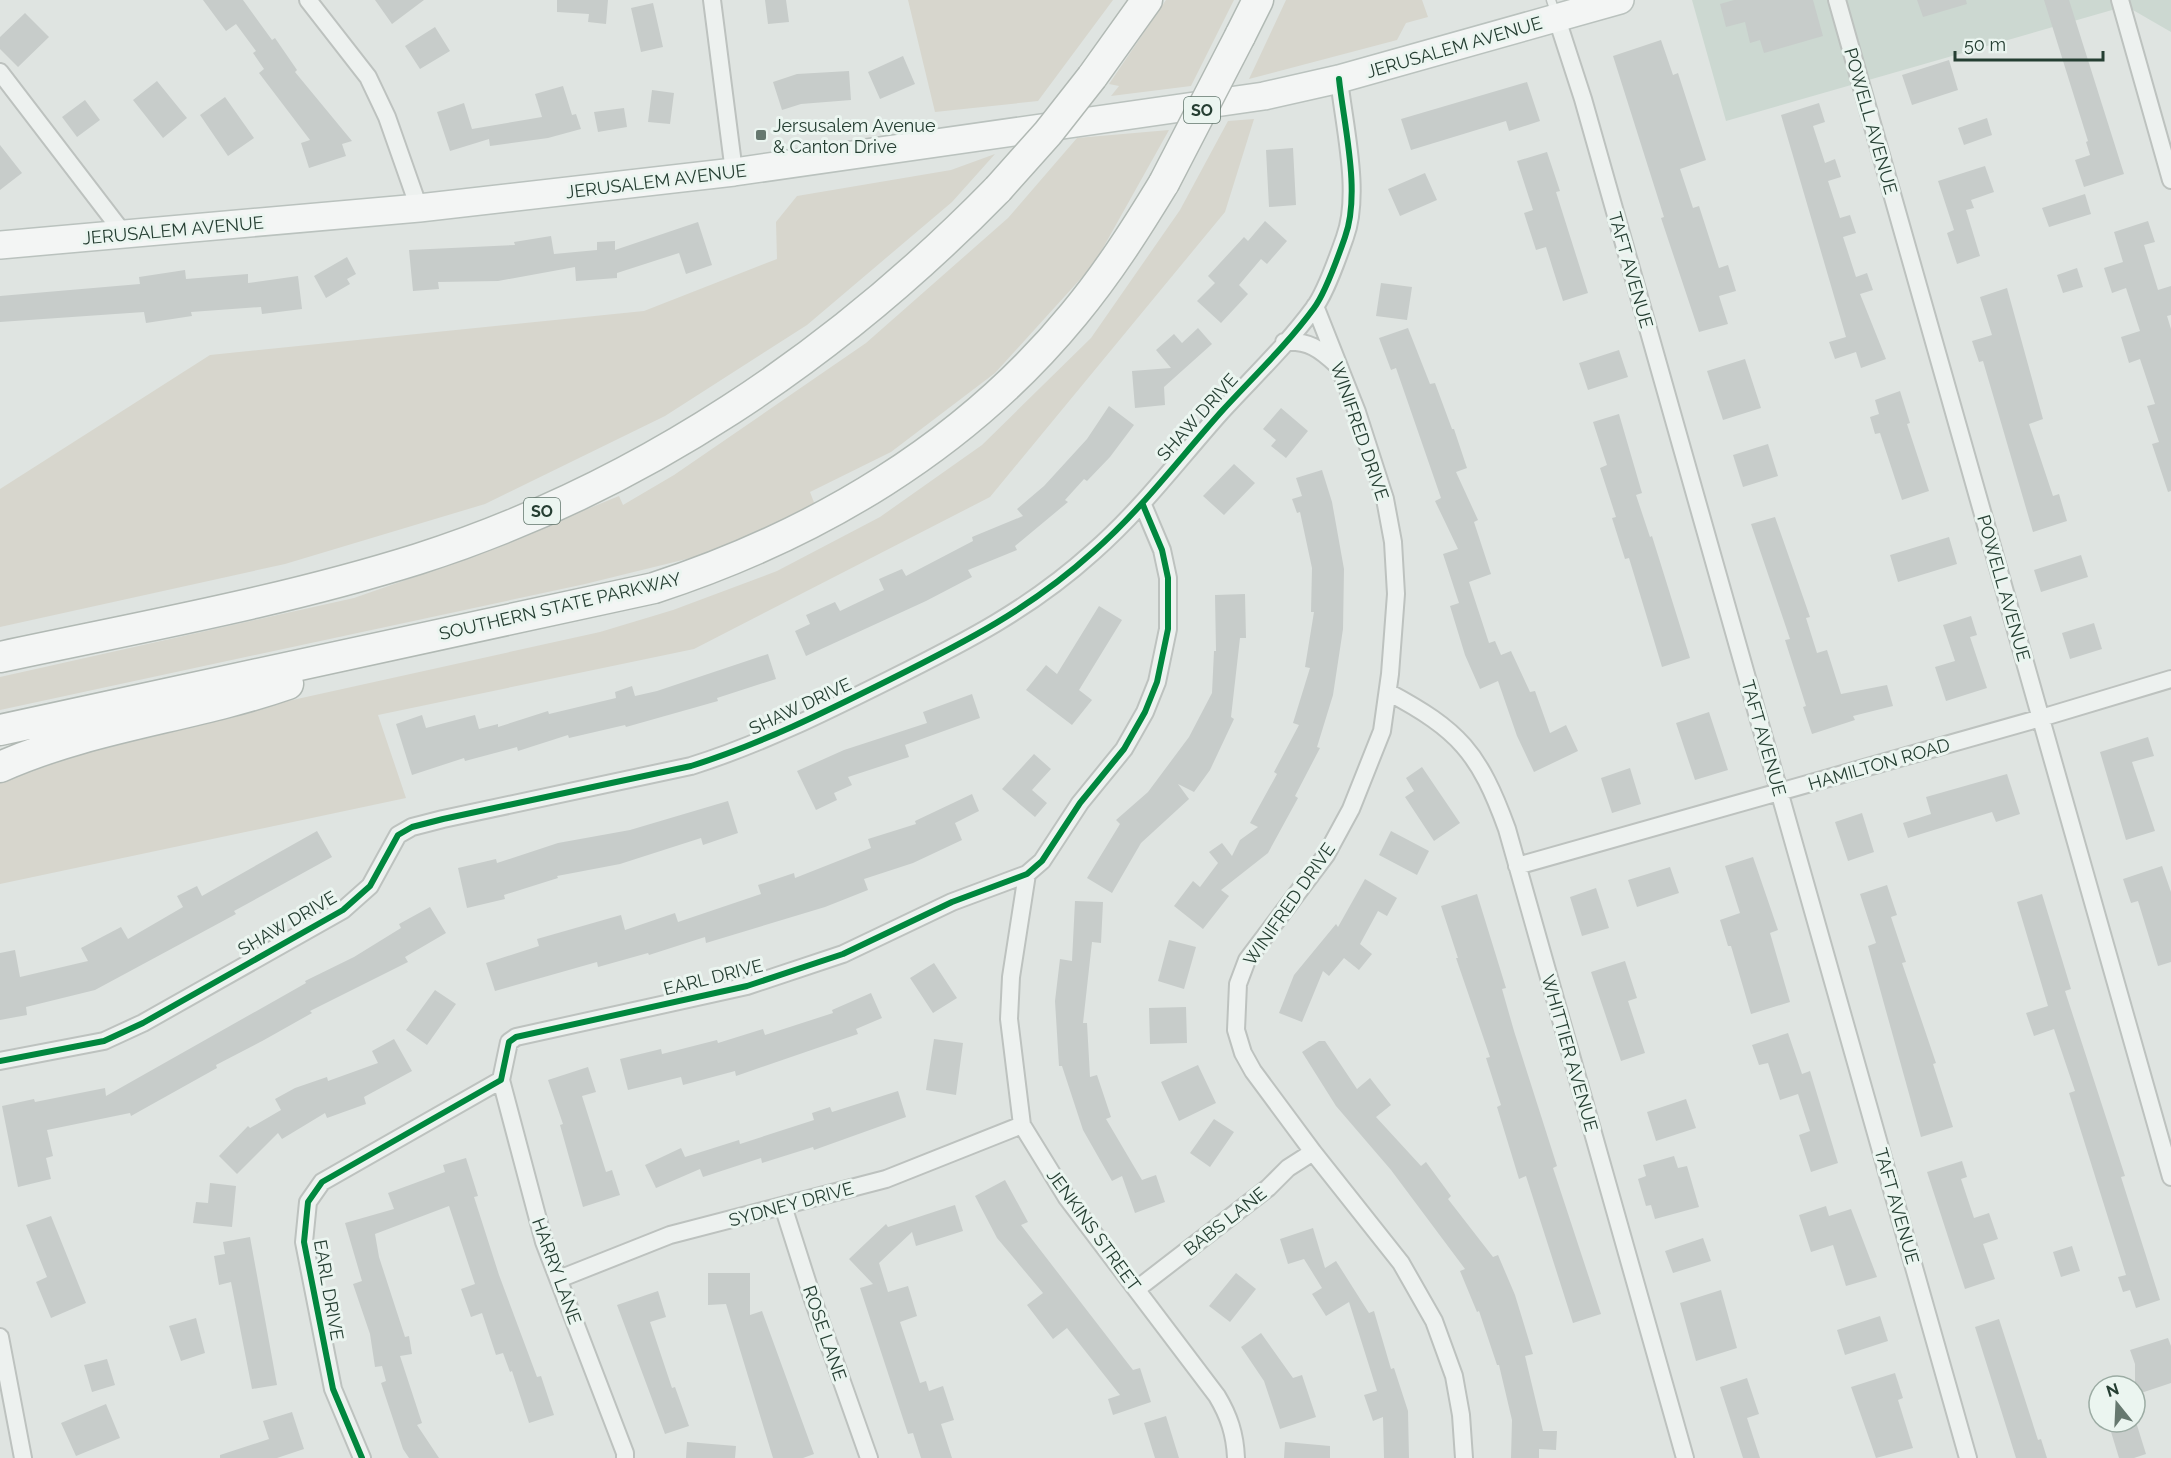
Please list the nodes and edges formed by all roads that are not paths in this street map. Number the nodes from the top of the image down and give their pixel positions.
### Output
1 (308, 0) edge
2 (712, 0) edge
3 (1147, 0) edge
4 (1258, 0) edge
5 (1620, 0) edge
6 (1837, 0) edge
7 (2120, 0) edge
8 (1554, 9) edge
9 (0, 72) edge
10 (1339, 79) junction
11 (734, 172) junction
12 (2171, 180) edge
13 (419, 208) junction
14 (124, 234) junction
15 (0, 245) edge
16 (1315, 306) junction
17 (1284, 342) junction
18 (1340, 368) junction
19 (1143, 505) junction
20 (415, 640) junction
21 (0, 657) edge
22 (2171, 679) edge
23 (1388, 692) junction
24 (2042, 718) junction
25 (0, 730) edge
26 (0, 767) edge
27 (1779, 792) junction
28 (1517, 866) junction
29 (1027, 874) junction
30 (0, 1061) edge
31 (501, 1080) junction
32 (1022, 1125) junction
33 (1313, 1152) junction
34 (2171, 1177) edge
35 (783, 1206) junction
36 (558, 1279) junction
37 (1137, 1289) junction
38 (0, 1337) edge
39 (7, 1416) edge
40 (23, 1458) edge
41 (362, 1458) edge
42 (625, 1458) edge
43 (869, 1458) edge
44 (1236, 1458) edge
45 (1464, 1458) edge
46 (1685, 1458) edge
47 (1968, 1458) edge

1 - 13 street
2 - 11 street
3 - 21 highway, SO, bridge
4 - 20 highway, SOUTHERN STATE PARKWAY / SO, bridge
5 - 8 main road, JERUSALEM AVENUE
6 - 24 street, POWELL AVENUE
7 - 12 street
8 - 10 main road, JERUSALEM AVENUE
8 - 27 street, TAFT AVENUE
9 - 14 street
10 - 11 main road, JERUSALEM AVENUE
10 - 16 street, SHAW DRIVE
11 - 13 main road, JERUSALEM AVENUE
13 - 14 main road, JERUSALEM AVENUE
14 - 15 main road, JERUSALEM AVENUE
16 - 17 street, SHAW DRIVE
16 - 18 street, WINIFRED DRIVE
17 - 18 street
17 - 19 street, SHAW DRIVE
18 - 23 street, WINIFRED DRIVE
19 - 29 street, EARL DRIVE
19 - 30 street, SHAW DRIVE
20 - 25 highway, SOUTHERN STATE PARKWAY / SO
20 - 26 highway
22 - 24 street, HAMILTON ROAD
23 - 28 street, WHITTIER AVENUE
23 - 33 street, WINIFRED DRIVE
24 - 27 street, HAMILTON ROAD
24 - 34 street, POWELL AVENUE
27 - 28 street, HAMILTON ROAD
27 - 47 street, TAFT AVENUE
28 - 46 street, WHITTIER AVENUE
29 - 31 street, EARL DRIVE
29 - 32 street, JENKINS STREET
31 - 36 street, HARRY LANE
31 - 41 street, EARL DRIVE
32 - 35 street, SYDNEY DRIVE
32 - 37 street, JENKINS STREET
33 - 37 street, BABS LANE
33 - 45 street, WINIFRED DRIVE
35 - 36 street, SYDNEY DRIVE
35 - 43 street, ROSE LANE
36 - 42 street, HARRY LANE
37 - 44 street, JENKINS STREET
38 - 39 street
39 - 40 street

